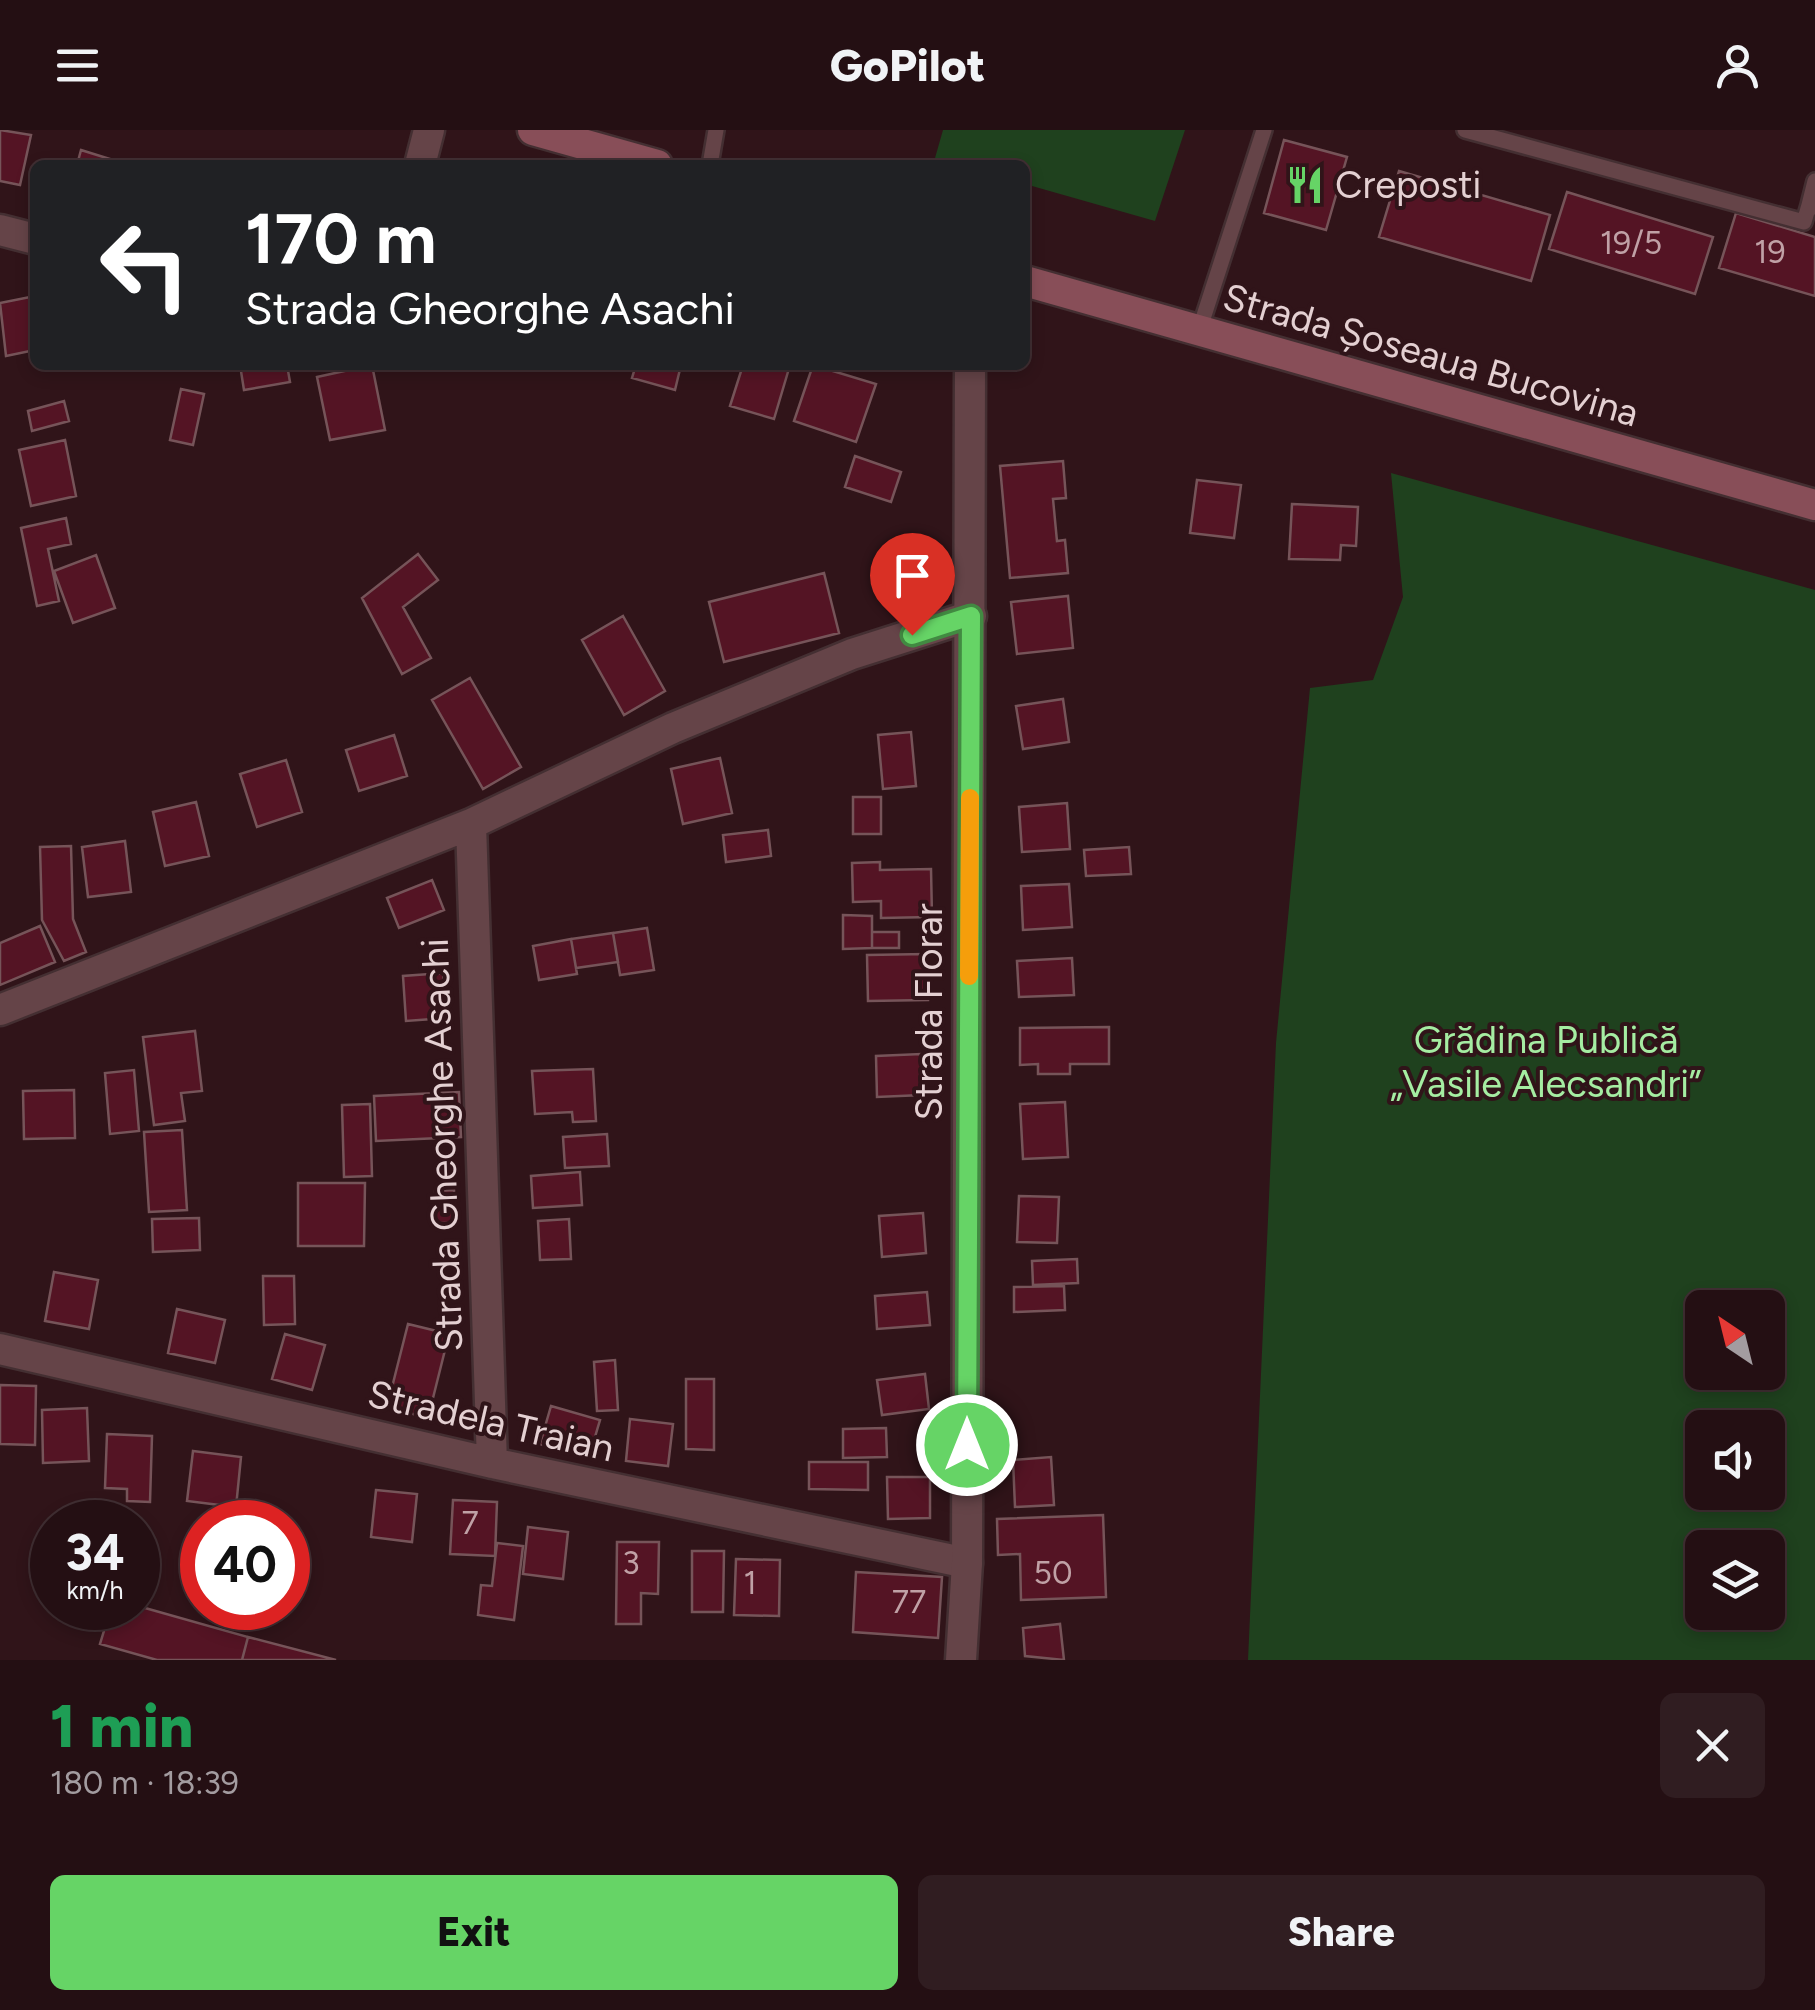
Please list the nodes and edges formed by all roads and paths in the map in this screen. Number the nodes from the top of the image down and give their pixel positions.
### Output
1 (430, 130) edge
2 (533, 130) edge
3 (716, 130) edge
4 (1264, 130) edge
5 (1466, 130) edge
6 (601, 140) edge
7 (421, 160) edge
8 (645, 160) edge
9 (711, 160) edge
10 (1815, 182) edge
11 (1812, 206) edge
12 (0, 230) edge
13 (30, 238) edge
14 (1030, 282) edge
15 (1199, 331) junction
16 (970, 370) edge
17 (1815, 505) edge
18 (971, 616) junction
19 (471, 824) junction
20 (0, 1010) edge
21 (0, 1349) edge
22 (492, 1464) junction
23 (967, 1563) junction
24 (961, 1660) edge

1 - 7 street
2 - 6 main road
3 - 9 lane
4 - 15 lane
5 - 11 lane
6 - 8 main road
10 - 11 lane
12 - 13 street
14 - 15 main road, Strada Șoseaua Bucovina
15 - 17 main road, Strada Șoseaua Bucovina
16 - 18 street, Strada Florar
18 - 19 street
18 - 23 street, Strada Florar
19 - 20 street
19 - 22 street, Strada Gheorghe Asachi
21 - 22 street, Stradela Traian
22 - 23 street, Stradela Traian
23 - 24 street, Strada Florar

